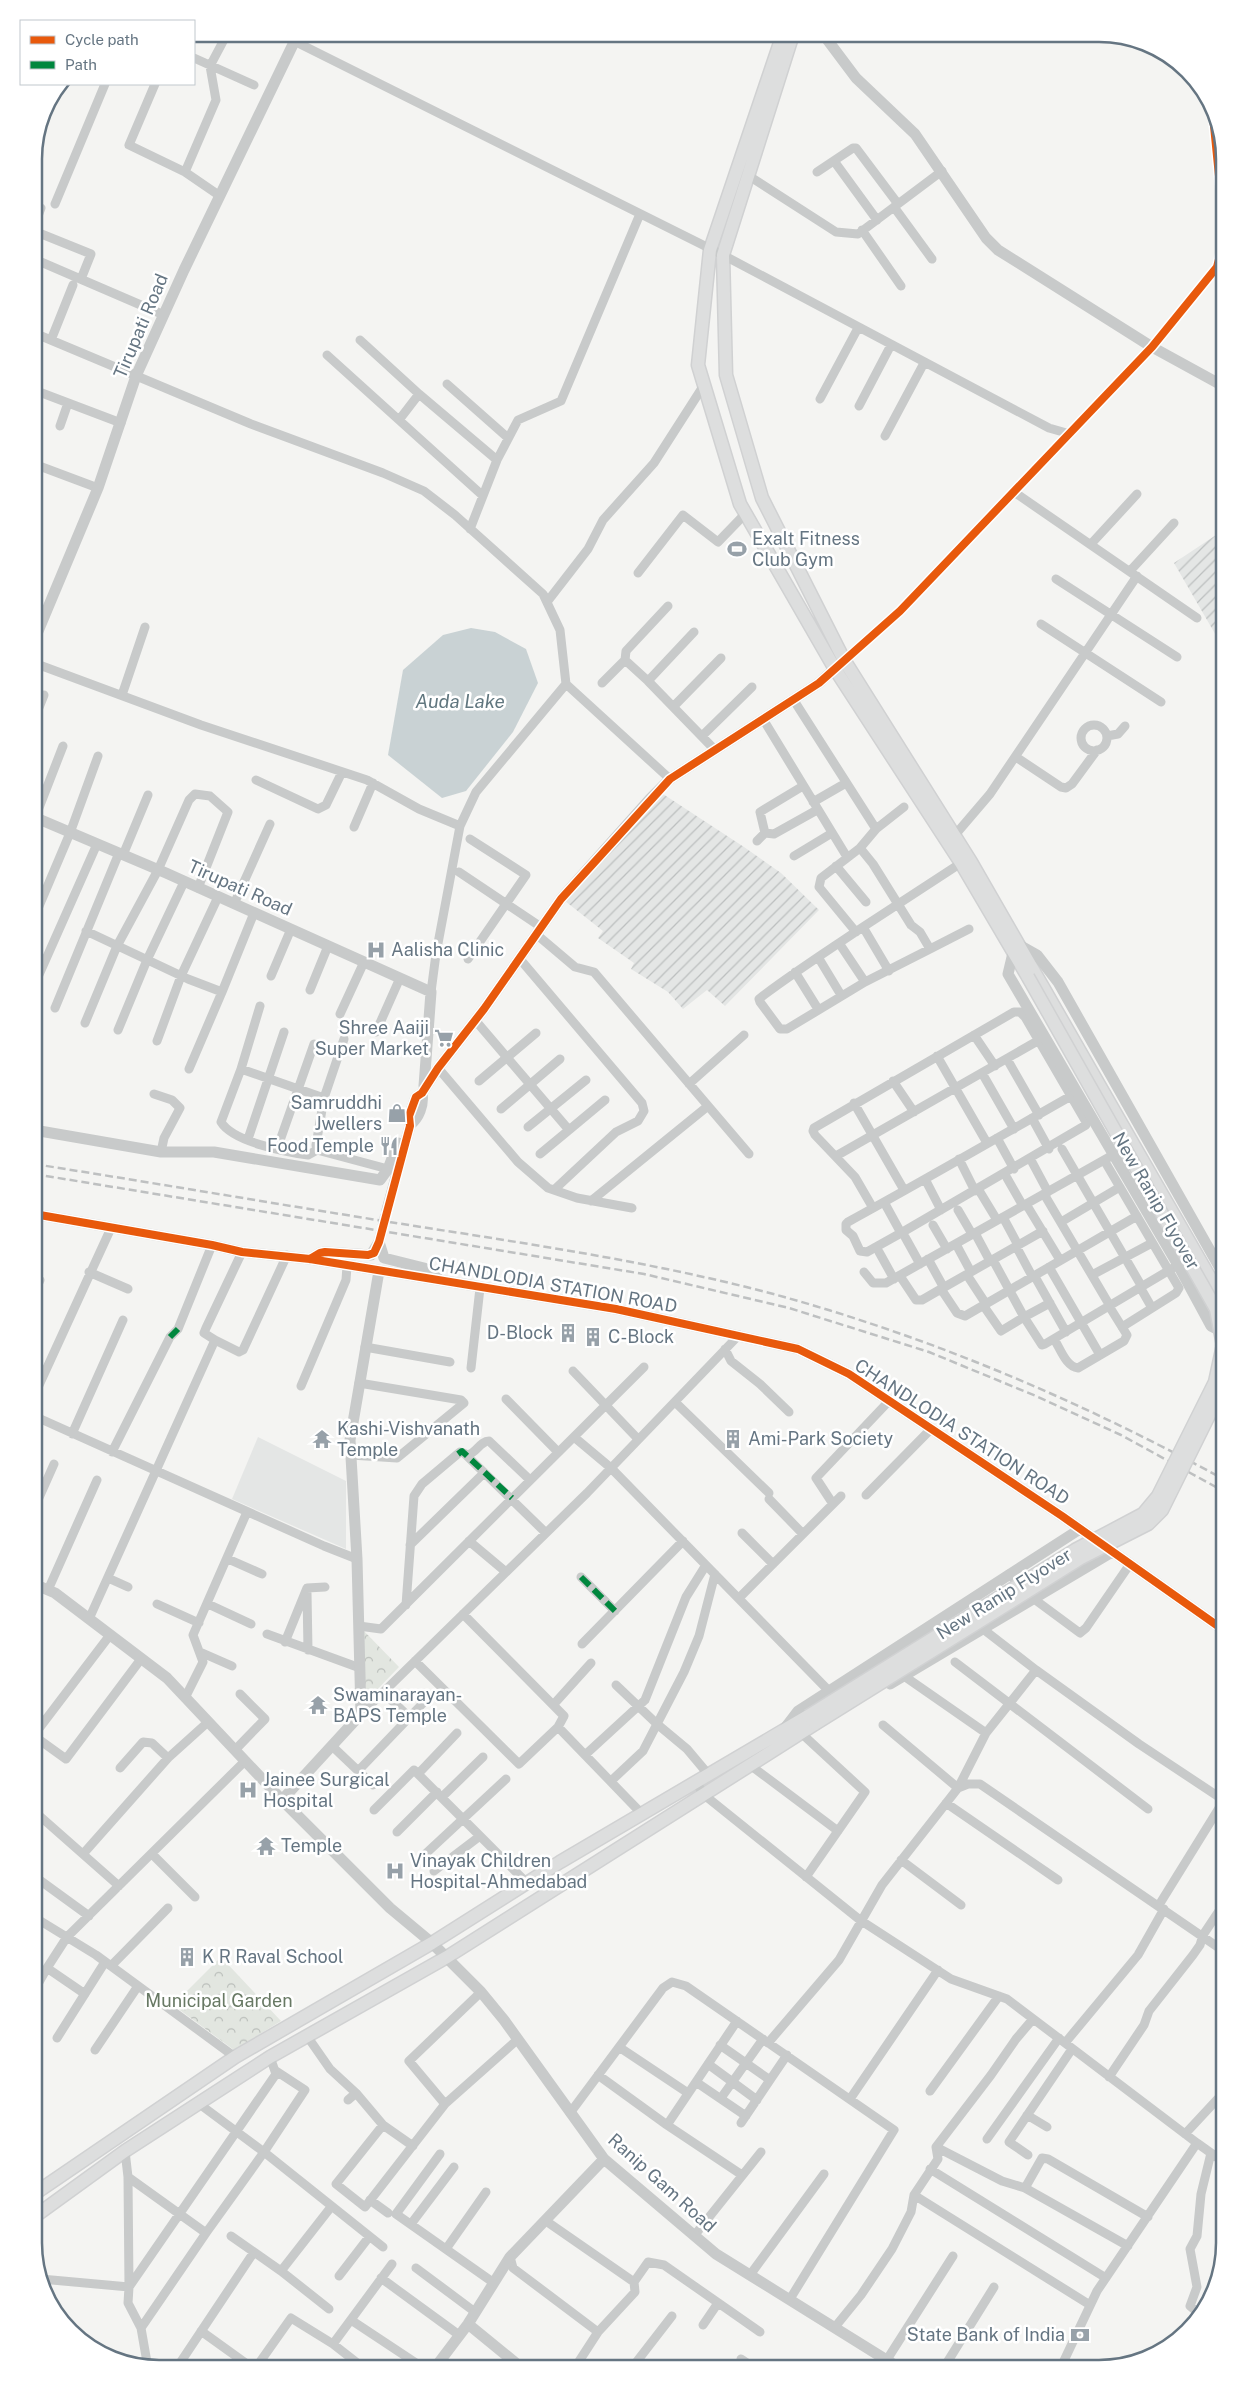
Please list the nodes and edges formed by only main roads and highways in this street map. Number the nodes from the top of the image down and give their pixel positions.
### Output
1 (780, 43) edge
2 (790, 43) edge
3 (839, 664) junction
4 (1017, 949) junction
5 (1032, 974) junction
6 (1216, 1289) edge
7 (1216, 1309) edge
8 (1216, 1375) edge
9 (1216, 1401) edge
10 (811, 1720) junction
11 (42, 2189) edge
12 (42, 2211) edge

1 - 3 main road
2 - 3 main road
3 - 4 main road
3 - 4 main road
4 - 5 main road, New Ranip Flyover
5 - 6 main road, New Ranip Flyover
5 - 7 main road, New Ranip Flyover, bridge
8 - 10 main road, New Ranip Flyover, bridge
9 - 10 main road, New Ranip Flyover, bridge
10 - 11 main road, New Ranip Flyover
10 - 12 main road, New Ranip Flyover

